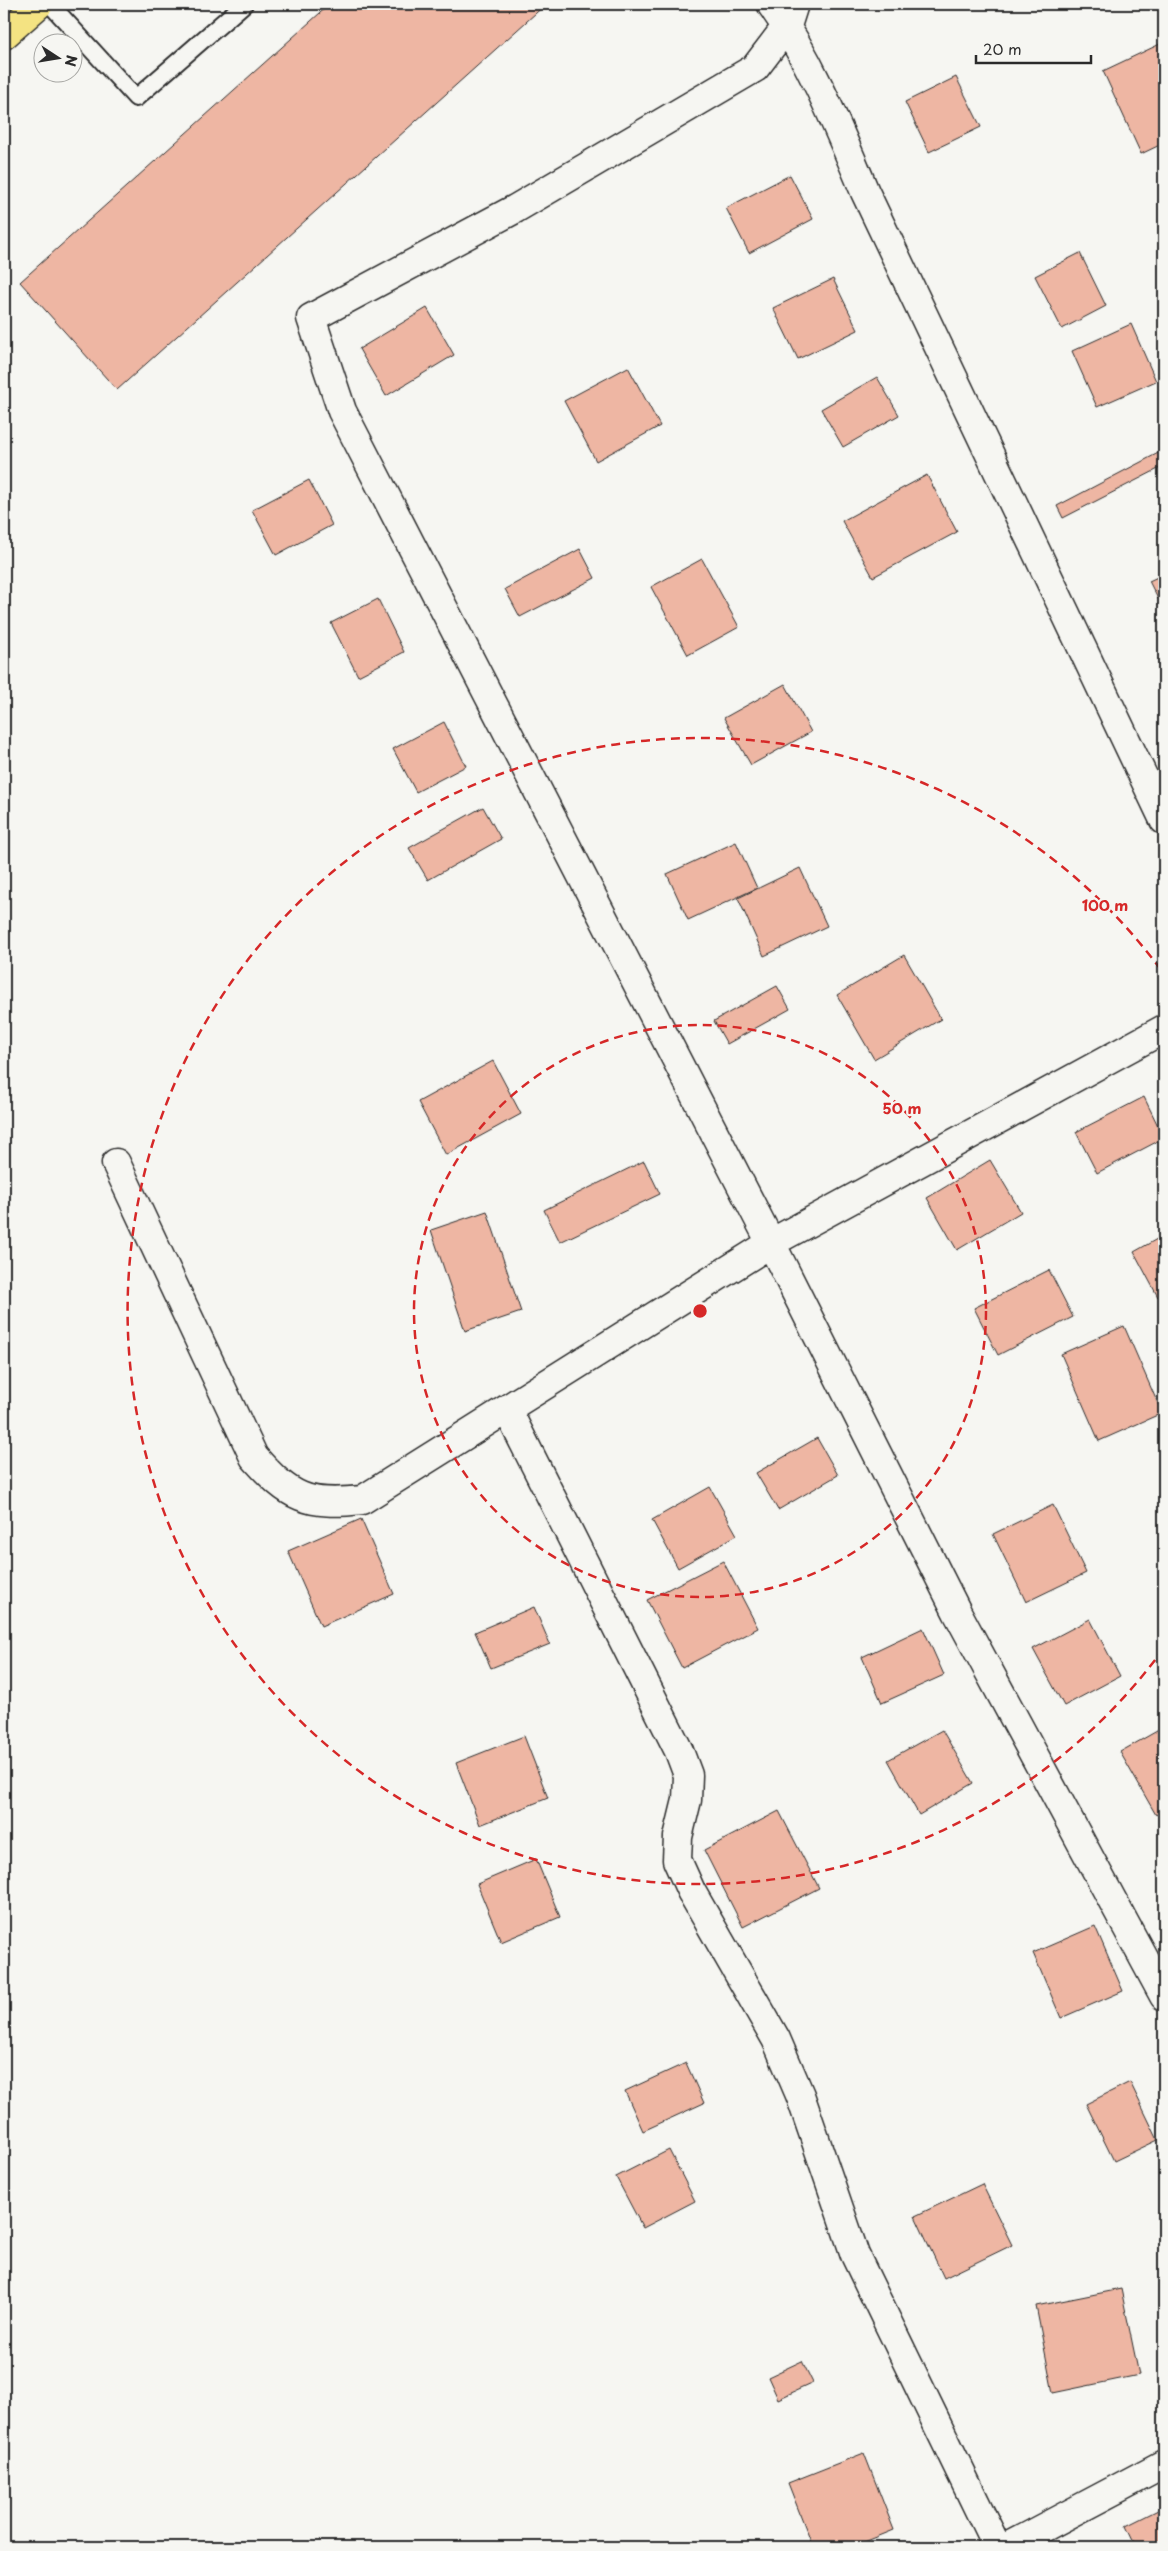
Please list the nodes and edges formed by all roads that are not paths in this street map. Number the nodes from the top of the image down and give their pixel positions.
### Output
1 (39, 4) edge
2 (50, 4) edge
3 (244, 4) edge
4 (771, 4) edge
5 (790, 15) edge
6 (4, 35) edge
7 (1164, 820) edge
8 (1164, 1029) edge
9 (116, 1163) dead end
10 (771, 1243) junction
11 (507, 1409) junction
12 (1164, 1996) edge
13 (1164, 2464) edge
14 (996, 2547) edge
15 (1006, 2547) edge

1 - 6 main road
2 - 3 lane
4 - 5 street
5 - 7 street
5 - 10 street
8 - 10 street
9 - 11 street
10 - 11 street
10 - 12 street
11 - 14 street
13 - 15 street

